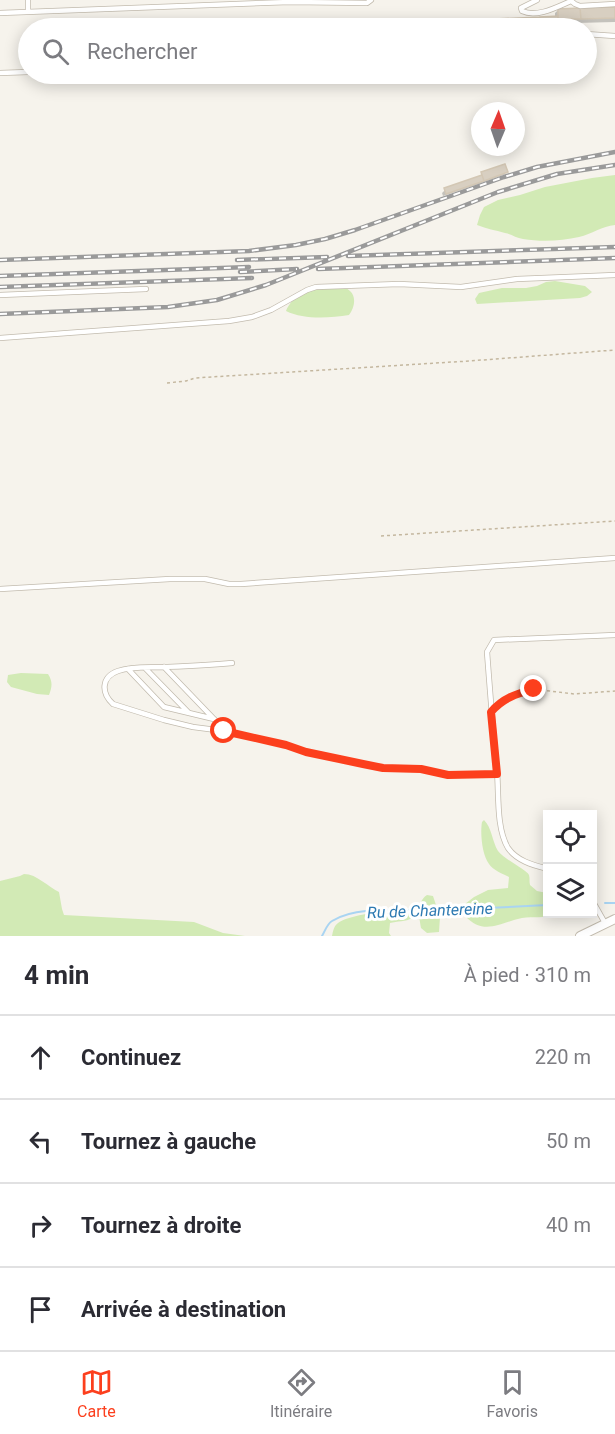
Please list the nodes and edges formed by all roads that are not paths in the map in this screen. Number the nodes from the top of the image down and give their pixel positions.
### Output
1 (28, 0) edge
2 (371, 0) edge
3 (537, 0) edge
4 (571, 1) edge
5 (615, 4) edge
6 (28, 12) junction
7 (0, 13) edge
8 (597, 35) edge
9 (615, 36) edge
10 (18, 72) edge
11 (0, 73) edge
12 (615, 275) edge
13 (146, 289) dead end
14 (0, 295) edge
15 (0, 338) edge
16 (615, 558) edge
17 (0, 589) edge
18 (615, 635) edge
19 (232, 663) dead end
20 (164, 667) junction
21 (145, 668) junction
22 (128, 669) junction
23 (190, 714) junction
24 (214, 719) junction
25 (224, 731) junction
26 (497, 774) junction
27 (543, 868) edge
28 (597, 909) edge
29 (615, 919) edge
30 (605, 923) junction
31 (580, 936) edge

1 - 6 lane
2 - 6 lane
3 - 4 lane
4 - 5 lane
6 - 7 lane
8 - 9 lane
10 - 11 lane
12 - 15 lane
13 - 14 lane
16 - 17 lane
18 - 26 lane
19 - 20 lane
20 - 21 lane
20 - 24 lane
21 - 22 lane
21 - 23 lane
22 - 23 lane
22 - 25 lane
23 - 24 lane
24 - 25 lane
25 - 26 lane
26 - 27 lane
28 - 30 lane
29 - 30 street
30 - 31 street

